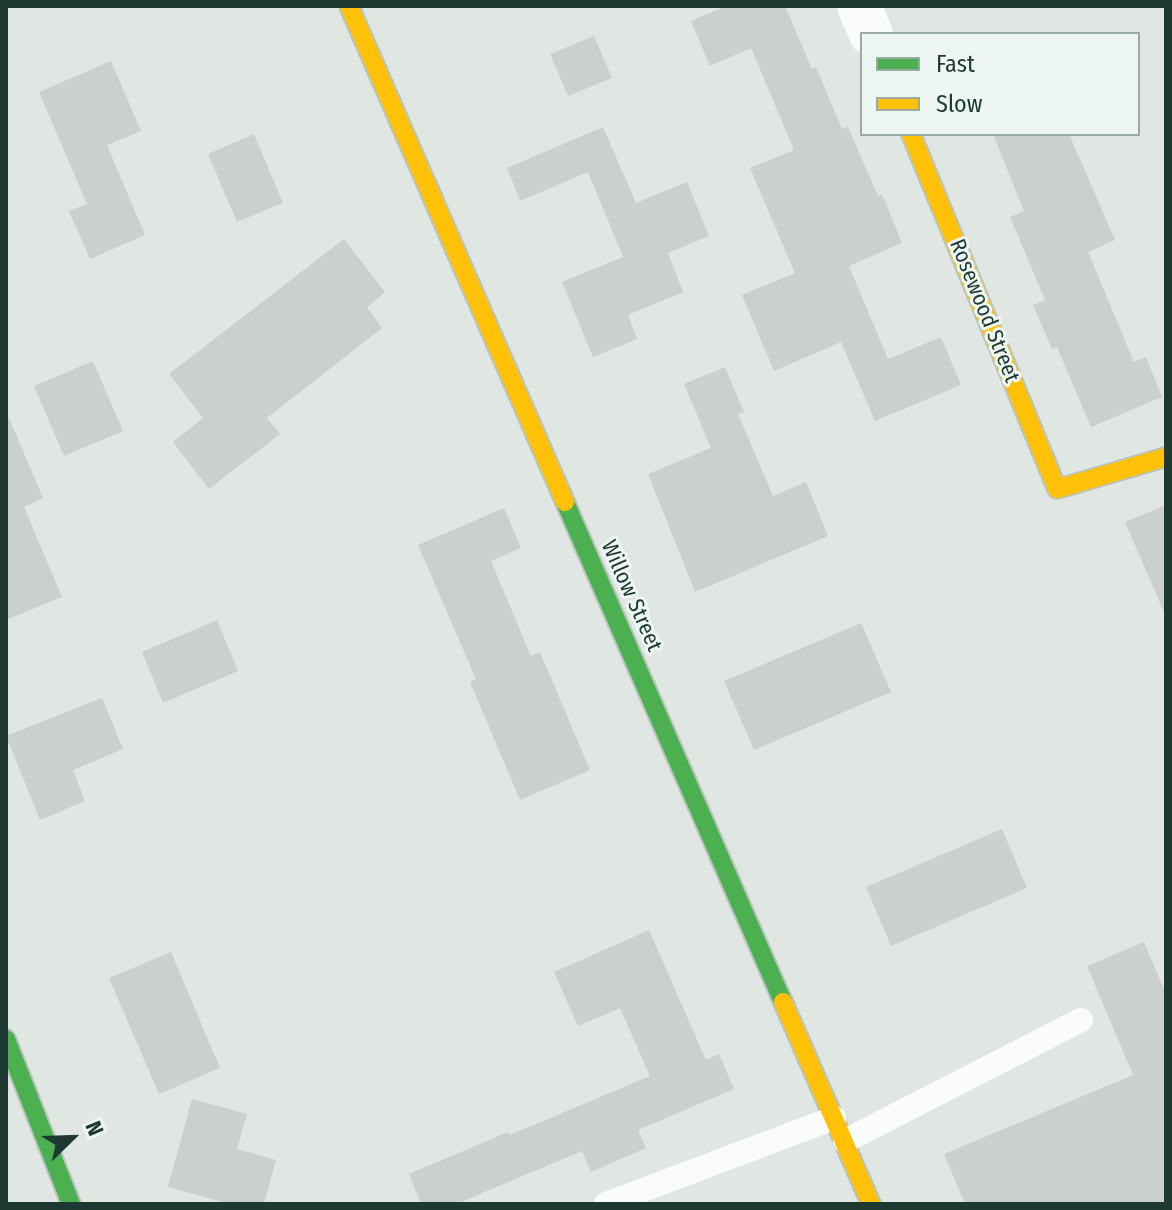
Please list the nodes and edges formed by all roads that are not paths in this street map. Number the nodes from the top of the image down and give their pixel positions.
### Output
1 (349, 6) edge
2 (859, 6) edge
3 (870, 32) edge
4 (912, 136) edge
5 (1166, 457) edge
6 (1081, 1020) dead end
7 (6, 1039) edge
8 (834, 1118) junction
9 (845, 1141) junction
10 (71, 1204) edge
11 (606, 1204) edge
12 (871, 1204) edge

1 - 8 street, Willow Street
2 - 3 street
4 - 5 street, Rosewood Street
6 - 9 lane
7 - 10 street
8 - 9 street, Willow Street
8 - 11 lane
9 - 12 street, Willow Street

